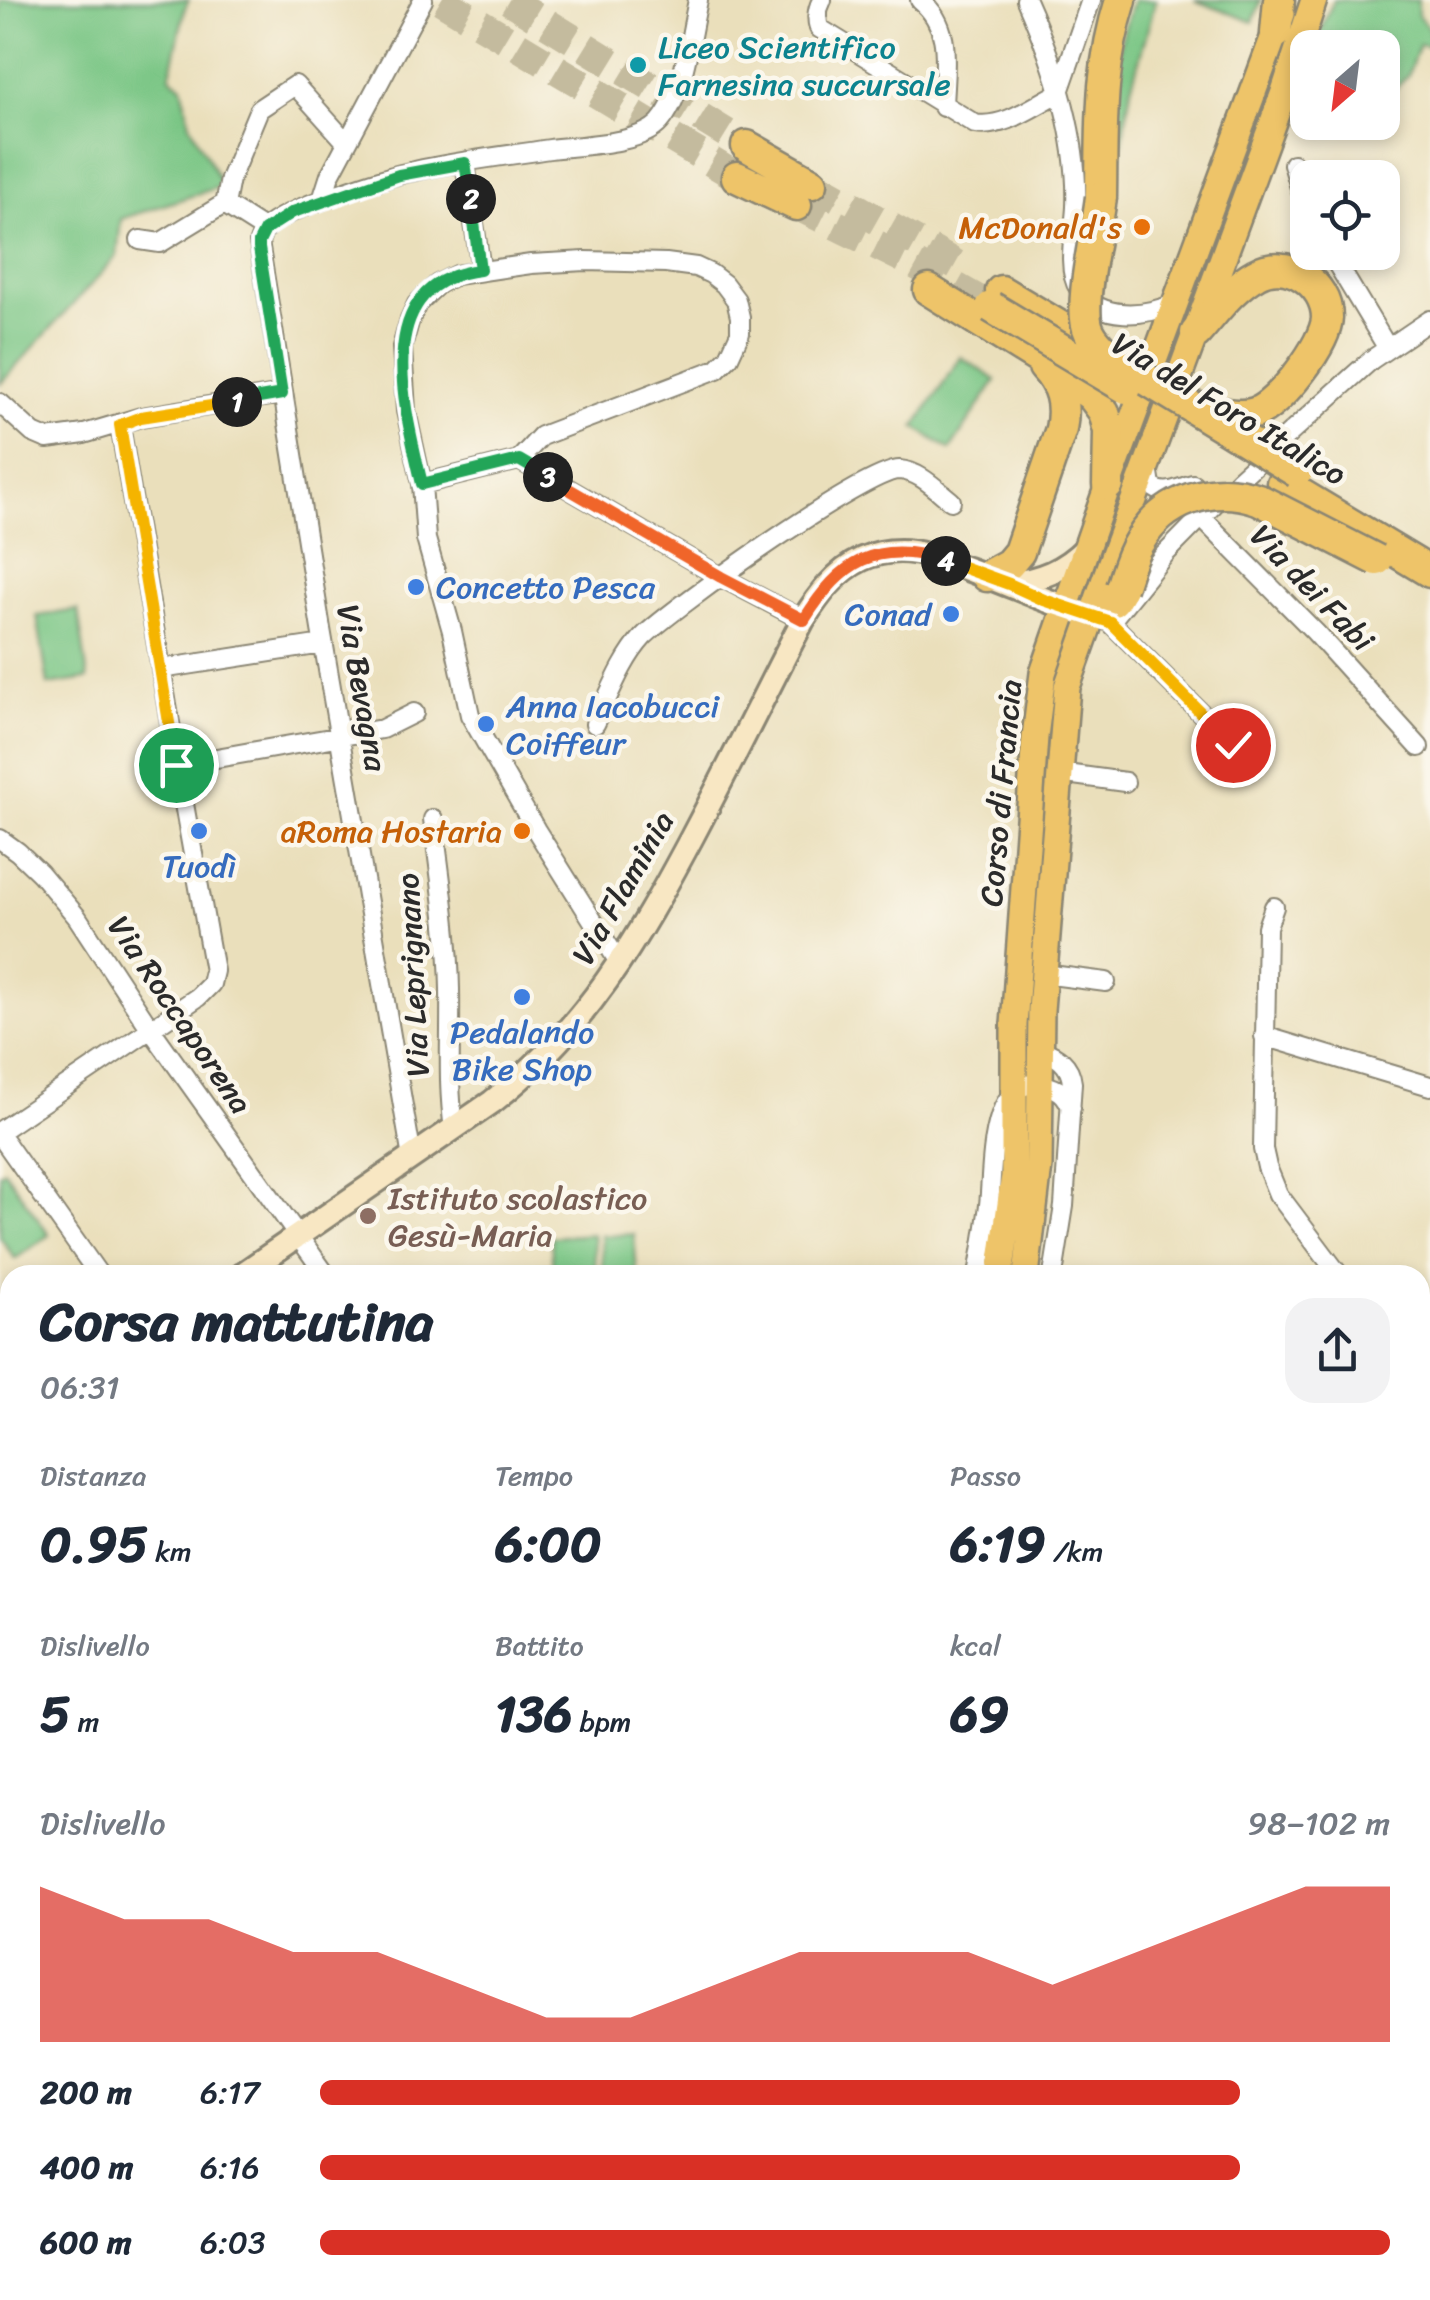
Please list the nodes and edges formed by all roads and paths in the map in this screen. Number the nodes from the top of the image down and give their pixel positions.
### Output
1 (422, 0) edge
2 (698, 0) edge
3 (822, 0) edge
4 (920, 0) edge
5 (1026, 0) edge
6 (1091, 0) edge
7 (1121, 0) edge
8 (1279, 0) edge
9 (1288, 0) edge
10 (1314, 0) edge
11 (1276, 32) junction
12 (1058, 93) junction
13 (943, 106) junction
14 (347, 142) junction
15 (747, 146) tunnel mouth
16 (465, 163) junction
17 (737, 177) tunnel mouth
18 (322, 200) junction
19 (225, 205) junction
20 (265, 230) junction
21 (140, 240) dead end
22 (480, 270) junction
23 (1341, 270) edge
24 (930, 290) dead end
25 (1176, 302) junction
26 (1430, 320) edge
27 (1196, 333) junction
28 (1387, 346) junction
29 (1031, 354) junction
30 (1115, 360) junction
31 (282, 394) junction
32 (0, 403) edge
33 (1194, 407) junction
34 (120, 425) junction
35 (519, 460) junction
36 (1148, 464) junction
37 (1290, 477) junction
38 (1238, 480) junction
39 (422, 484) junction
40 (1108, 485) junction
41 (951, 501) dead end
42 (1200, 516) junction
43 (1086, 548) junction
44 (1430, 551) edge
45 (1430, 572) edge
46 (721, 577) junction
47 (998, 580) junction
48 (1430, 582) edge
49 (1089, 615) junction
50 (804, 620) junction
51 (323, 644) junction
52 (161, 669) junction
53 (414, 713) dead end
54 (595, 724) dead end
55 (340, 737) junction
56 (1233, 745) dead end
57 (1419, 747) dead end
58 (176, 765) junction
59 (1059, 773) junction
60 (1125, 782) dead end
61 (433, 819) dead end
62 (0, 839) edge
63 (1274, 907) dead end
64 (620, 964) junction
65 (1043, 974) junction
66 (1106, 982) dead end
67 (150, 1028) junction
68 (1264, 1036) junction
69 (1040, 1050) junction
70 (1040, 1084) junction
71 (1430, 1086) edge
72 (1014, 1094) junction
73 (1071, 1108) junction
74 (454, 1128) junction
75 (0, 1133) edge
76 (412, 1158) junction
77 (297, 1236) junction
78 (92, 1265) edge
79 (255, 1265) edge
80 (319, 1265) edge
81 (980, 1265) edge
82 (1001, 1265) edge
83 (1027, 1265) edge
84 (1055, 1265) edge
85 (1331, 1265) edge

1 - 14 street
2 - 16 street
3 - 13 street
4 - 13 street
5 - 12 street
6 - 12 street
7 - 30 highway, bridge
8 - 11 highway
9 - 11 main road, Corso di Francia
10 - 27 main road, Corso di Francia
11 - 25 main road, Corso di Francia
12 - 13 street
12 - 25 street
14 - 18 street
14 - 19 street
15 - 17 highway
16 - 18 street
16 - 22 street
18 - 20 street
19 - 20 street
19 - 21 street
20 - 31 street, Via Bevagna
22 - 35 street
22 - 39 street
23 - 28 street
24 - 29 highway
25 - 40 main road, Corso di Francia
26 - 28 street
27 - 33 highway
27 - 36 main road, Corso di Francia
28 - 38 street
29 - 40 highway
29 - 47 highway
30 - 33 highway, Via del Foro Italico, bridge
30 - 37 highway, Via del Foro Italico, bridge
31 - 34 street
31 - 51 street, Via Bevagna
32 - 34 street
33 - 37 highway, Via del Foro Italico, bridge
34 - 52 street
35 - 39 street
35 - 46 street
36 - 38 street
36 - 49 main road, Corso di Francia
37 - 44 highway, Via del Foro Italico
37 - 45 highway, Via del Foro Italico
38 - 42 street
39 - 64 street
40 - 43 main road, Corso di Francia
41 - 46 street
42 - 49 street
42 - 57 street, Via dei Fabi
43 - 47 street
43 - 49 main road, Corso di Francia
46 - 50 street
46 - 54 street
47 - 49 street, Via Flaminia
47 - 50 street, Via Flaminia
48 - 49 highway, bridge
49 - 56 street
49 - 59 main road, Corso di Francia
49 - 72 main road, Corso di Francia
50 - 64 street, Via Flaminia
51 - 52 street
51 - 55 street, Via Bevagna
52 - 58 street
53 - 55 street
55 - 58 street
55 - 76 street, Via Bevagna
58 - 67 street
59 - 60 street
59 - 65 main road, Corso di Francia
61 - 74 street, Via Leprignano
62 - 67 street, Via Roccaporena
63 - 68 street
64 - 74 street, Via Flaminia
65 - 66 street
65 - 69 main road, Corso di Francia
67 - 75 street
67 - 77 street, Via Roccaporena
68 - 71 street
68 - 85 street
69 - 70 main road, Corso di Francia
69 - 73 street
70 - 72 street
70 - 73 street
70 - 83 main road, Corso di Francia
72 - 81 street, Corso di Francia
72 - 82 main road, Corso di Francia
73 - 84 street
74 - 76 street, Via Flaminia
75 - 78 street
76 - 77 street, Via Flaminia
77 - 79 street, Via Flaminia
77 - 80 street, Via Roccaporena

